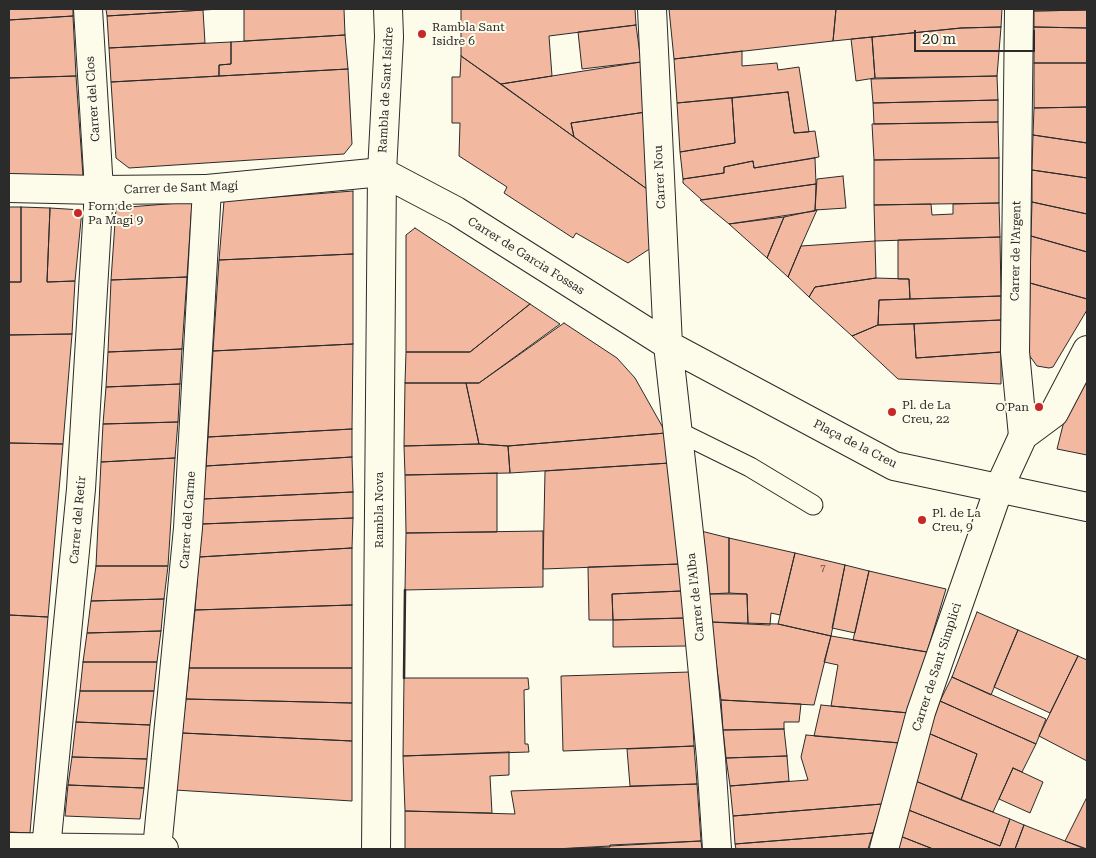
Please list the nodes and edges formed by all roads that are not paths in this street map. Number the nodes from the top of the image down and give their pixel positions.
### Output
1 (88, 9) edge
2 (388, 9) edge
3 (652, 9) edge
4 (1019, 9) edge
5 (382, 172) junction
6 (9, 188) edge
7 (207, 189) junction
8 (99, 190) junction
9 (668, 345) junction
10 (1087, 350) edge
11 (679, 432) junction
12 (1023, 436) junction
13 (999, 488) junction
14 (814, 506) dead end
15 (1087, 507) edge
16 (9, 847) edge
17 (46, 849) edge
18 (157, 849) edge
19 (164, 849) edge
20 (376, 849) edge
21 (717, 849) edge
22 (884, 849) edge

1 - 8 street, Carrer del Clos
2 - 5 street, Rambla de Sant Isidre
3 - 9 street, Carrer Nou
4 - 12 street, Carrer de l'Argent
5 - 7 street, Carrer de Sant Magí
5 - 9 street, Carrer de Garcia Fossas
5 - 20 street, Rambla Nova
6 - 8 street, Carrer de Sant Magí
7 - 8 street, Carrer de Sant Magí
7 - 18 street, Carrer del Carme
8 - 17 street, Carrer del Retir
9 - 11 street, Carrer de l'Alba
9 - 13 street, Plaça de la Creu
10 - 12 street
11 - 14 lane
11 - 21 street, Carrer de l'Alba
12 - 13 street
13 - 15 street, Plaça de la Creu
13 - 22 street, Carrer de Sant Simplici
16 - 17 street
17 - 18 street
18 - 19 street

